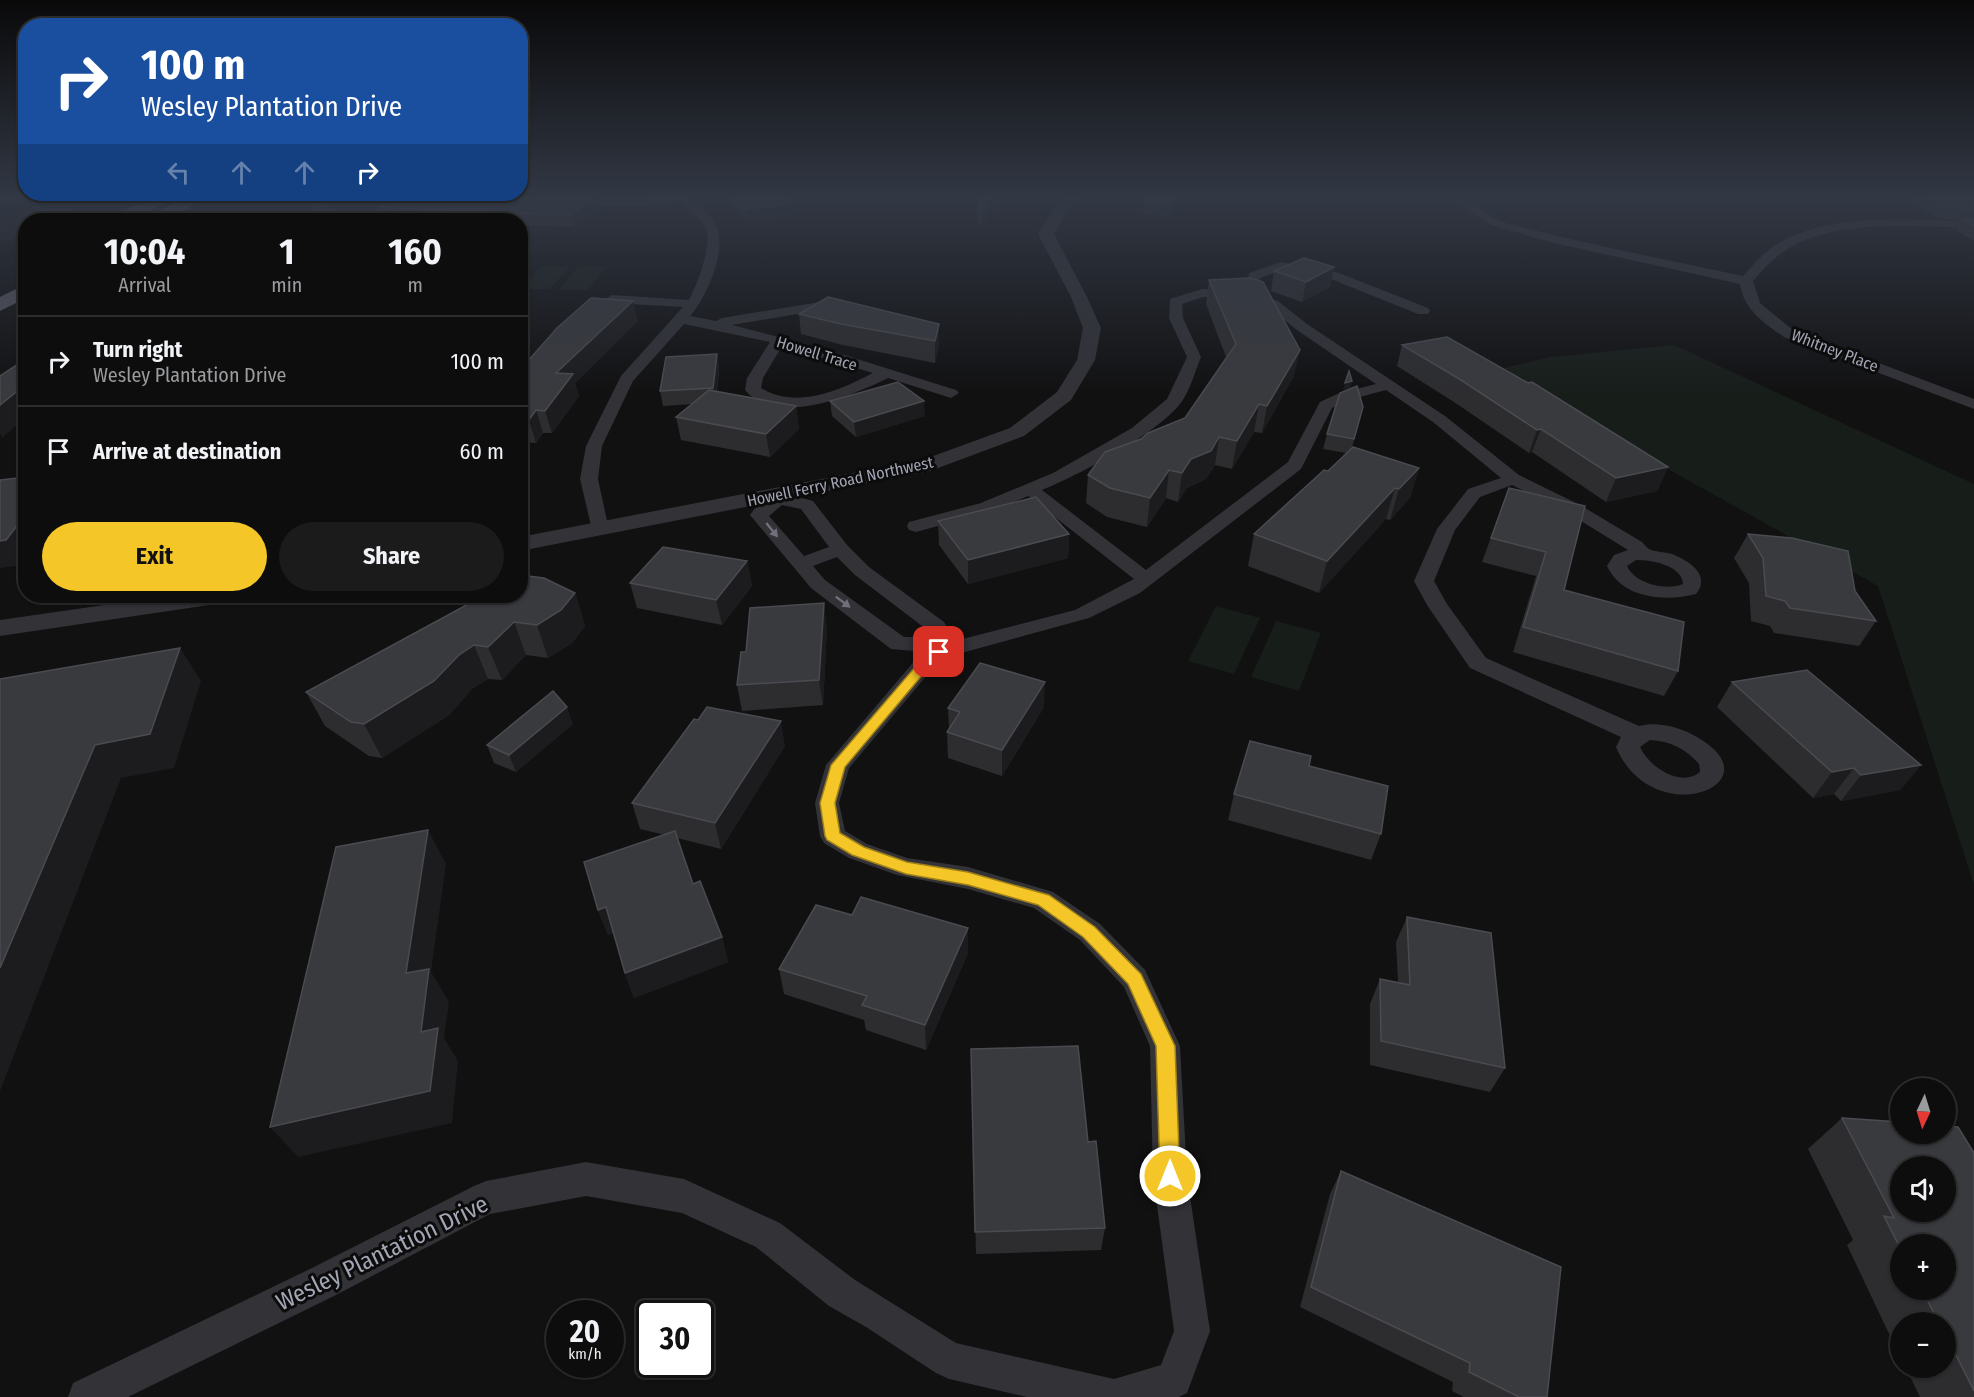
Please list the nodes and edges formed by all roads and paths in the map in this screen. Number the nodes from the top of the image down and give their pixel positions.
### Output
1 (709, 263) edge
2 (1061, 263) edge
3 (1665, 263) edge
4 (1761, 263) edge
5 (1746, 281) junction
6 (18, 295) edge
7 (1251, 297) junction
8 (612, 299) edge
9 (838, 303) edge
10 (694, 304) junction
11 (0, 305) edge
12 (1423, 311) dead end
13 (681, 319) junction
14 (712, 324) junction
15 (778, 341) junction
16 (886, 373) junction
17 (1388, 385) junction
18 (951, 393) dead end
19 (1974, 404) edge
20 (1513, 479) junction
21 (1029, 489) junction
22 (776, 497) junction
23 (916, 526) dead end
24 (600, 530) junction
25 (528, 543) edge
26 (840, 549) junction
27 (1643, 554) dead end
28 (799, 564) junction
29 (1146, 579) junction
30 (169, 603) edge
31 (0, 628) edge
32 (934, 648) junction
33 (1637, 735) dead end
34 (87, 1397) edge
35 (1110, 1397) edge
36 (1117, 1397) edge

1 - 10 street
2 - 22 street, Howell Ferry Road Northwest
3 - 5 street
4 - 5 street
5 - 19 street, Whitney Place
6 - 11 highway
7 - 12 street
7 - 17 street
7 - 21 street
8 - 10 street
9 - 14 street
10 - 13 street
13 - 14 street, Howell Trace
13 - 24 street
14 - 15 street, Howell Trace
15 - 16 street, Howell Trace
15 - 16 street
16 - 18 street, Howell Trace
17 - 20 street
17 - 29 street
20 - 27 street
20 - 33 street
21 - 23 street
21 - 29 street
22 - 24 street, Howell Ferry Road Northwest
22 - 26 street
22 -> 28 street
24 - 25 street, Howell Ferry Road Northwest
26 - 28 street
26 - 32 street
28 -> 32 street
29 - 32 street
30 - 31 street
32 - 36 street
34 - 35 street, Wesley Plantation Drive

